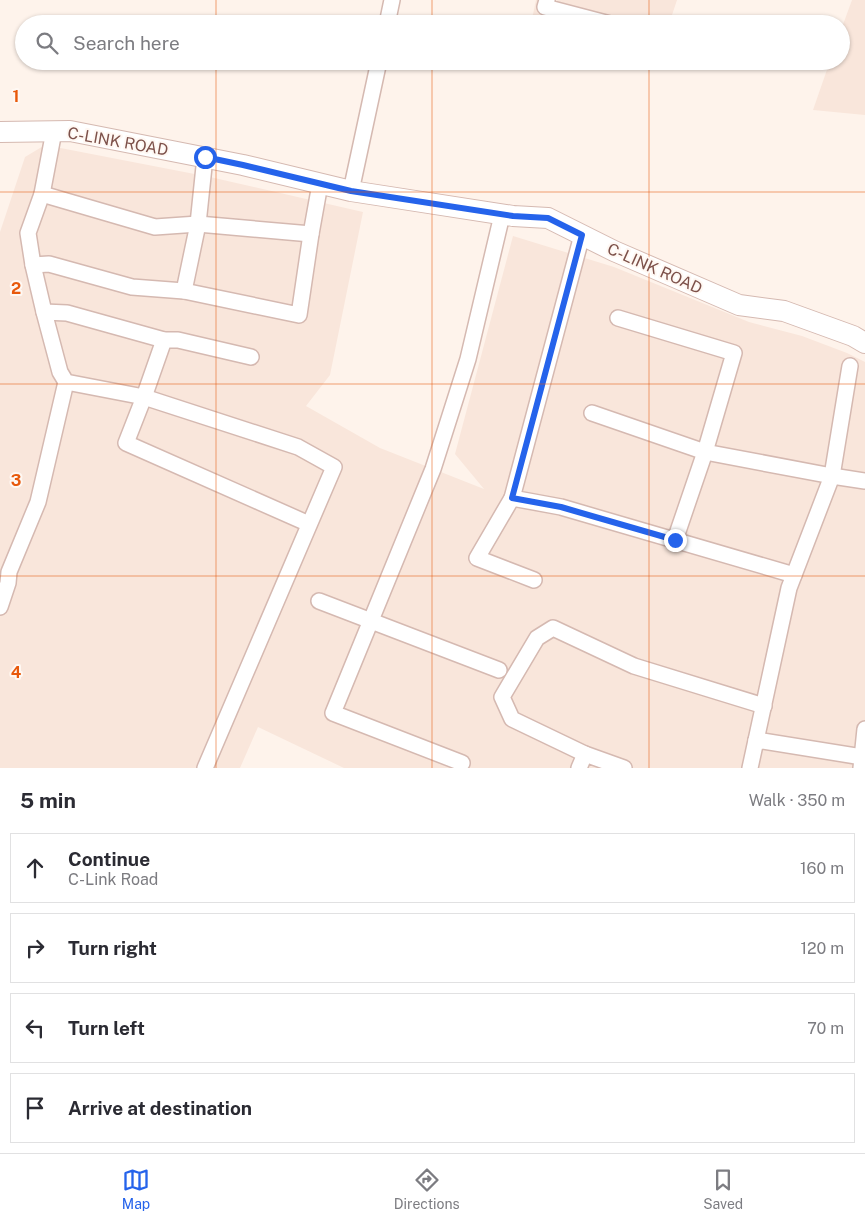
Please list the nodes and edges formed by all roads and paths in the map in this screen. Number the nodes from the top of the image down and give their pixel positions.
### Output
1 (392, 0) edge
2 (547, 0) edge
3 (389, 15) edge
4 (576, 15) edge
5 (377, 70) edge
6 (54, 131) junction
7 (0, 132) edge
8 (205, 157) junction
9 (320, 184) junction
10 (351, 191) junction
11 (42, 194) junction
12 (502, 215) junction
13 (198, 224) junction
14 (311, 234) junction
15 (582, 235) junction
16 (33, 265) junction
17 (184, 291) junction
18 (44, 312) junction
19 (618, 318) dead end
20 (164, 340) junction
21 (865, 343) edge
22 (250, 356) dead end
23 (850, 366) dead end
24 (66, 382) junction
25 (144, 397) junction
26 (592, 413) dead end
27 (705, 452) junction
28 (832, 476) junction
29 (865, 481) edge
30 (512, 498) junction
31 (308, 524) junction
32 (675, 540) junction
33 (4, 570) edge
34 (794, 575) junction
35 (534, 580) dead end
36 (319, 601) dead end
37 (0, 607) edge
38 (371, 621) junction
39 (499, 670) dead end
40 (764, 706) junction
41 (865, 729) edge
42 (756, 740) junction
43 (585, 754) junction
44 (861, 762) edge
45 (462, 763) dead end
46 (205, 768) edge
47 (579, 768) edge
48 (624, 768) edge
49 (750, 768) edge

1 - 3 street
2 - 4 street
5 - 10 street
6 - 7 street, C-LINK ROAD
6 - 8 street, C-LINK ROAD
6 - 11 street
8 - 9 street, C-LINK ROAD
8 - 13 street
9 - 10 street, C-LINK ROAD
9 - 14 street
10 - 12 street, C-LINK ROAD
11 - 13 street
11 - 16 street
12 - 15 street, C-LINK ROAD
12 - 38 street
13 - 14 street
13 - 17 street
14 - 17 street
15 - 21 street, C-LINK ROAD
15 - 30 street
16 - 17 street
16 - 18 street
18 - 20 street
18 - 24 street
19 - 27 street
20 - 22 street
20 - 25 street
23 - 28 street
24 - 25 street
24 - 33 street
25 - 31 street
25 - 31 street
26 - 27 street
27 - 28 street
27 - 32 street
28 - 29 street
28 - 34 street
30 - 32 street
30 - 35 street
31 - 46 street
32 - 34 street
33 - 37 street
34 - 40 street
36 - 38 street
38 - 39 street
38 - 45 street
40 - 42 street
40 - 43 street
41 - 44 street
42 - 44 street
42 - 49 street
43 - 47 street
43 - 48 street

